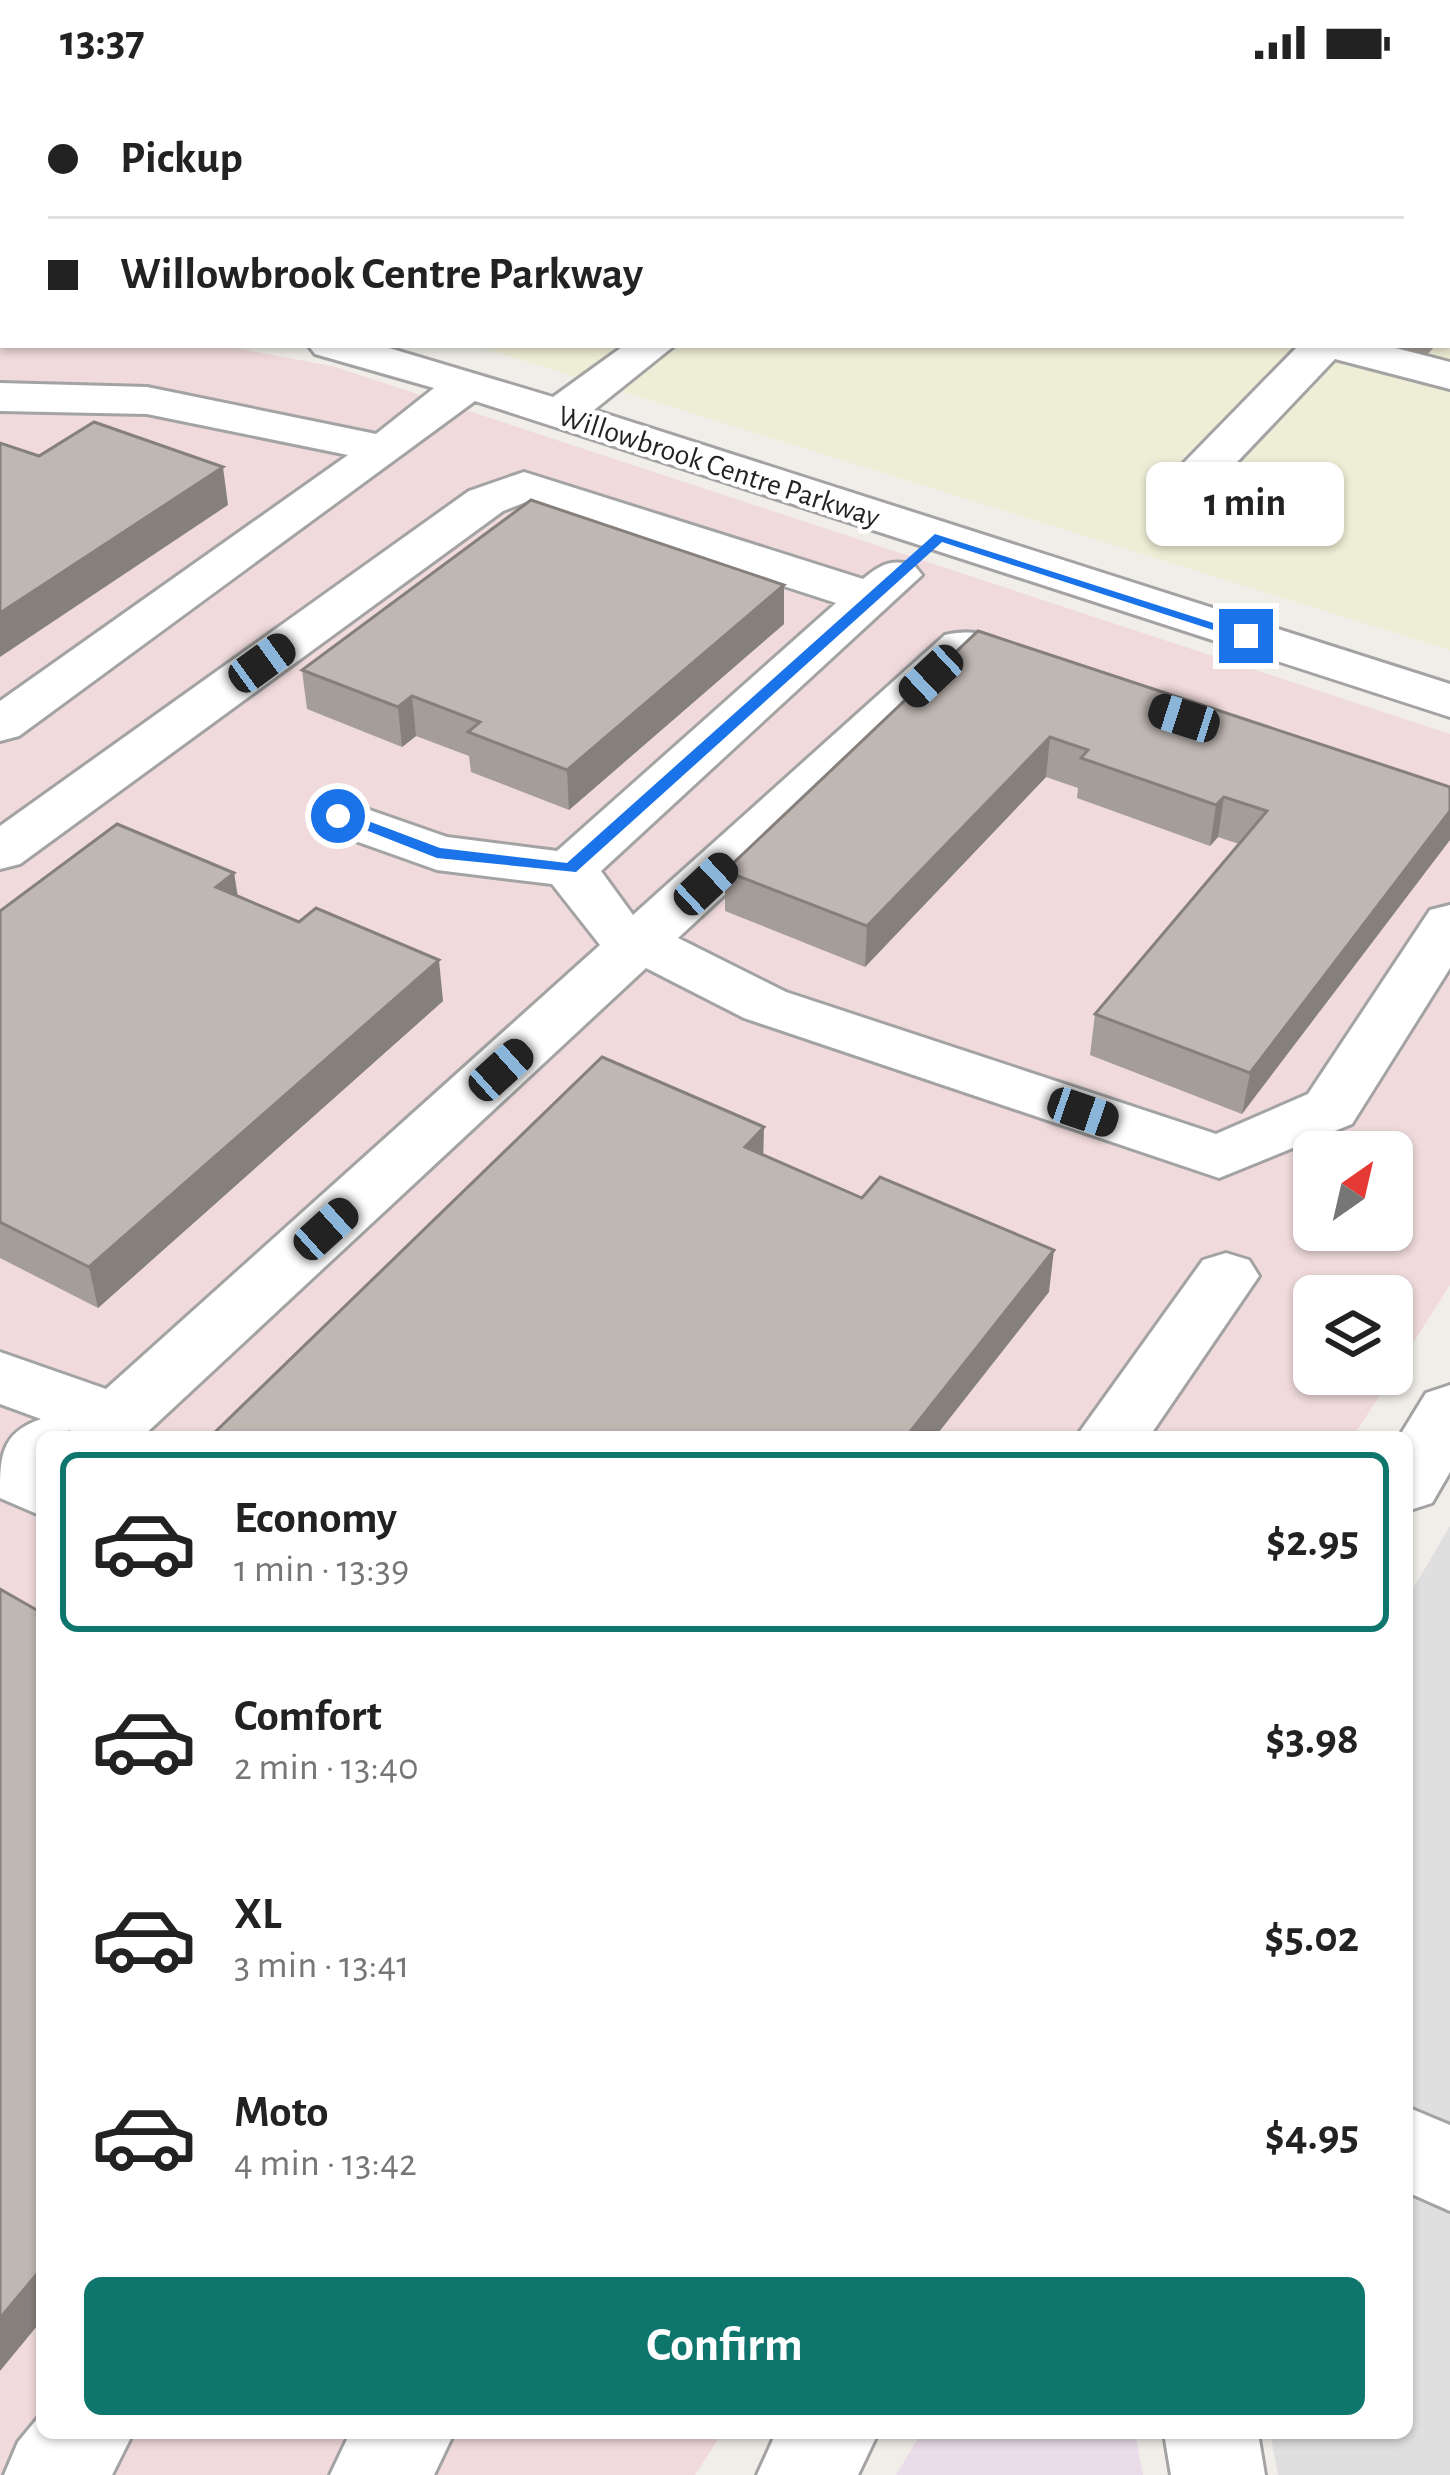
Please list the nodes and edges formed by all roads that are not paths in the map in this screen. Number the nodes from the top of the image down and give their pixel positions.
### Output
1 (341, 348) edge
2 (649, 348) edge
3 (1321, 348) edge
4 (1344, 348) edge
5 (1450, 376) edge
6 (468, 384) junction
7 (0, 397) edge
8 (559, 414) junction
9 (385, 450) junction
10 (1184, 490) dead end
11 (940, 537) junction
12 (871, 598) junction
13 (1029, 668) edge
14 (1450, 700) edge
15 (0, 725) edge
16 (338, 816) dead end
17 (0, 853) edge
18 (570, 868) junction
19 (1450, 923) edge
20 (642, 943) junction
21 (1226, 1276) dead end
22 (0, 1378) edge
23 (1450, 1411) edge
24 (55, 1429) edge
25 (1116, 1431) edge
26 (36, 1453) edge
27 (1413, 1474) edge
28 (36, 1486) edge
29 (1413, 2150) edge
30 (1450, 2170) edge
31 (81, 2439) edge
32 (403, 2439) edge
33 (827, 2439) edge
34 (1212, 2439) edge
35 (51, 2475) edge
36 (377, 2475) edge
37 (804, 2475) edge
38 (1218, 2475) edge

1 - 6 street, Willowbrook Centre Parkway
2 - 8 street
3 - 10 street
4 - 5 street
6 - 8 street, Willowbrook Centre Parkway
6 - 9 street
7 - 9 street
8 - 11 street, Willowbrook Centre Parkway
9 - 15 street
11 - 12 street
11 - 14 street, Willowbrook Centre Parkway
12 - 17 street
12 - 18 street
13 - 20 street
16 - 18 street
18 - 20 street
19 - 20 street
20 - 24 street
21 - 25 street
22 - 24 street
23 - 27 street
26 - 28 street
29 - 30 street
31 - 35 street
32 - 36 street
33 - 37 street
34 - 38 street

